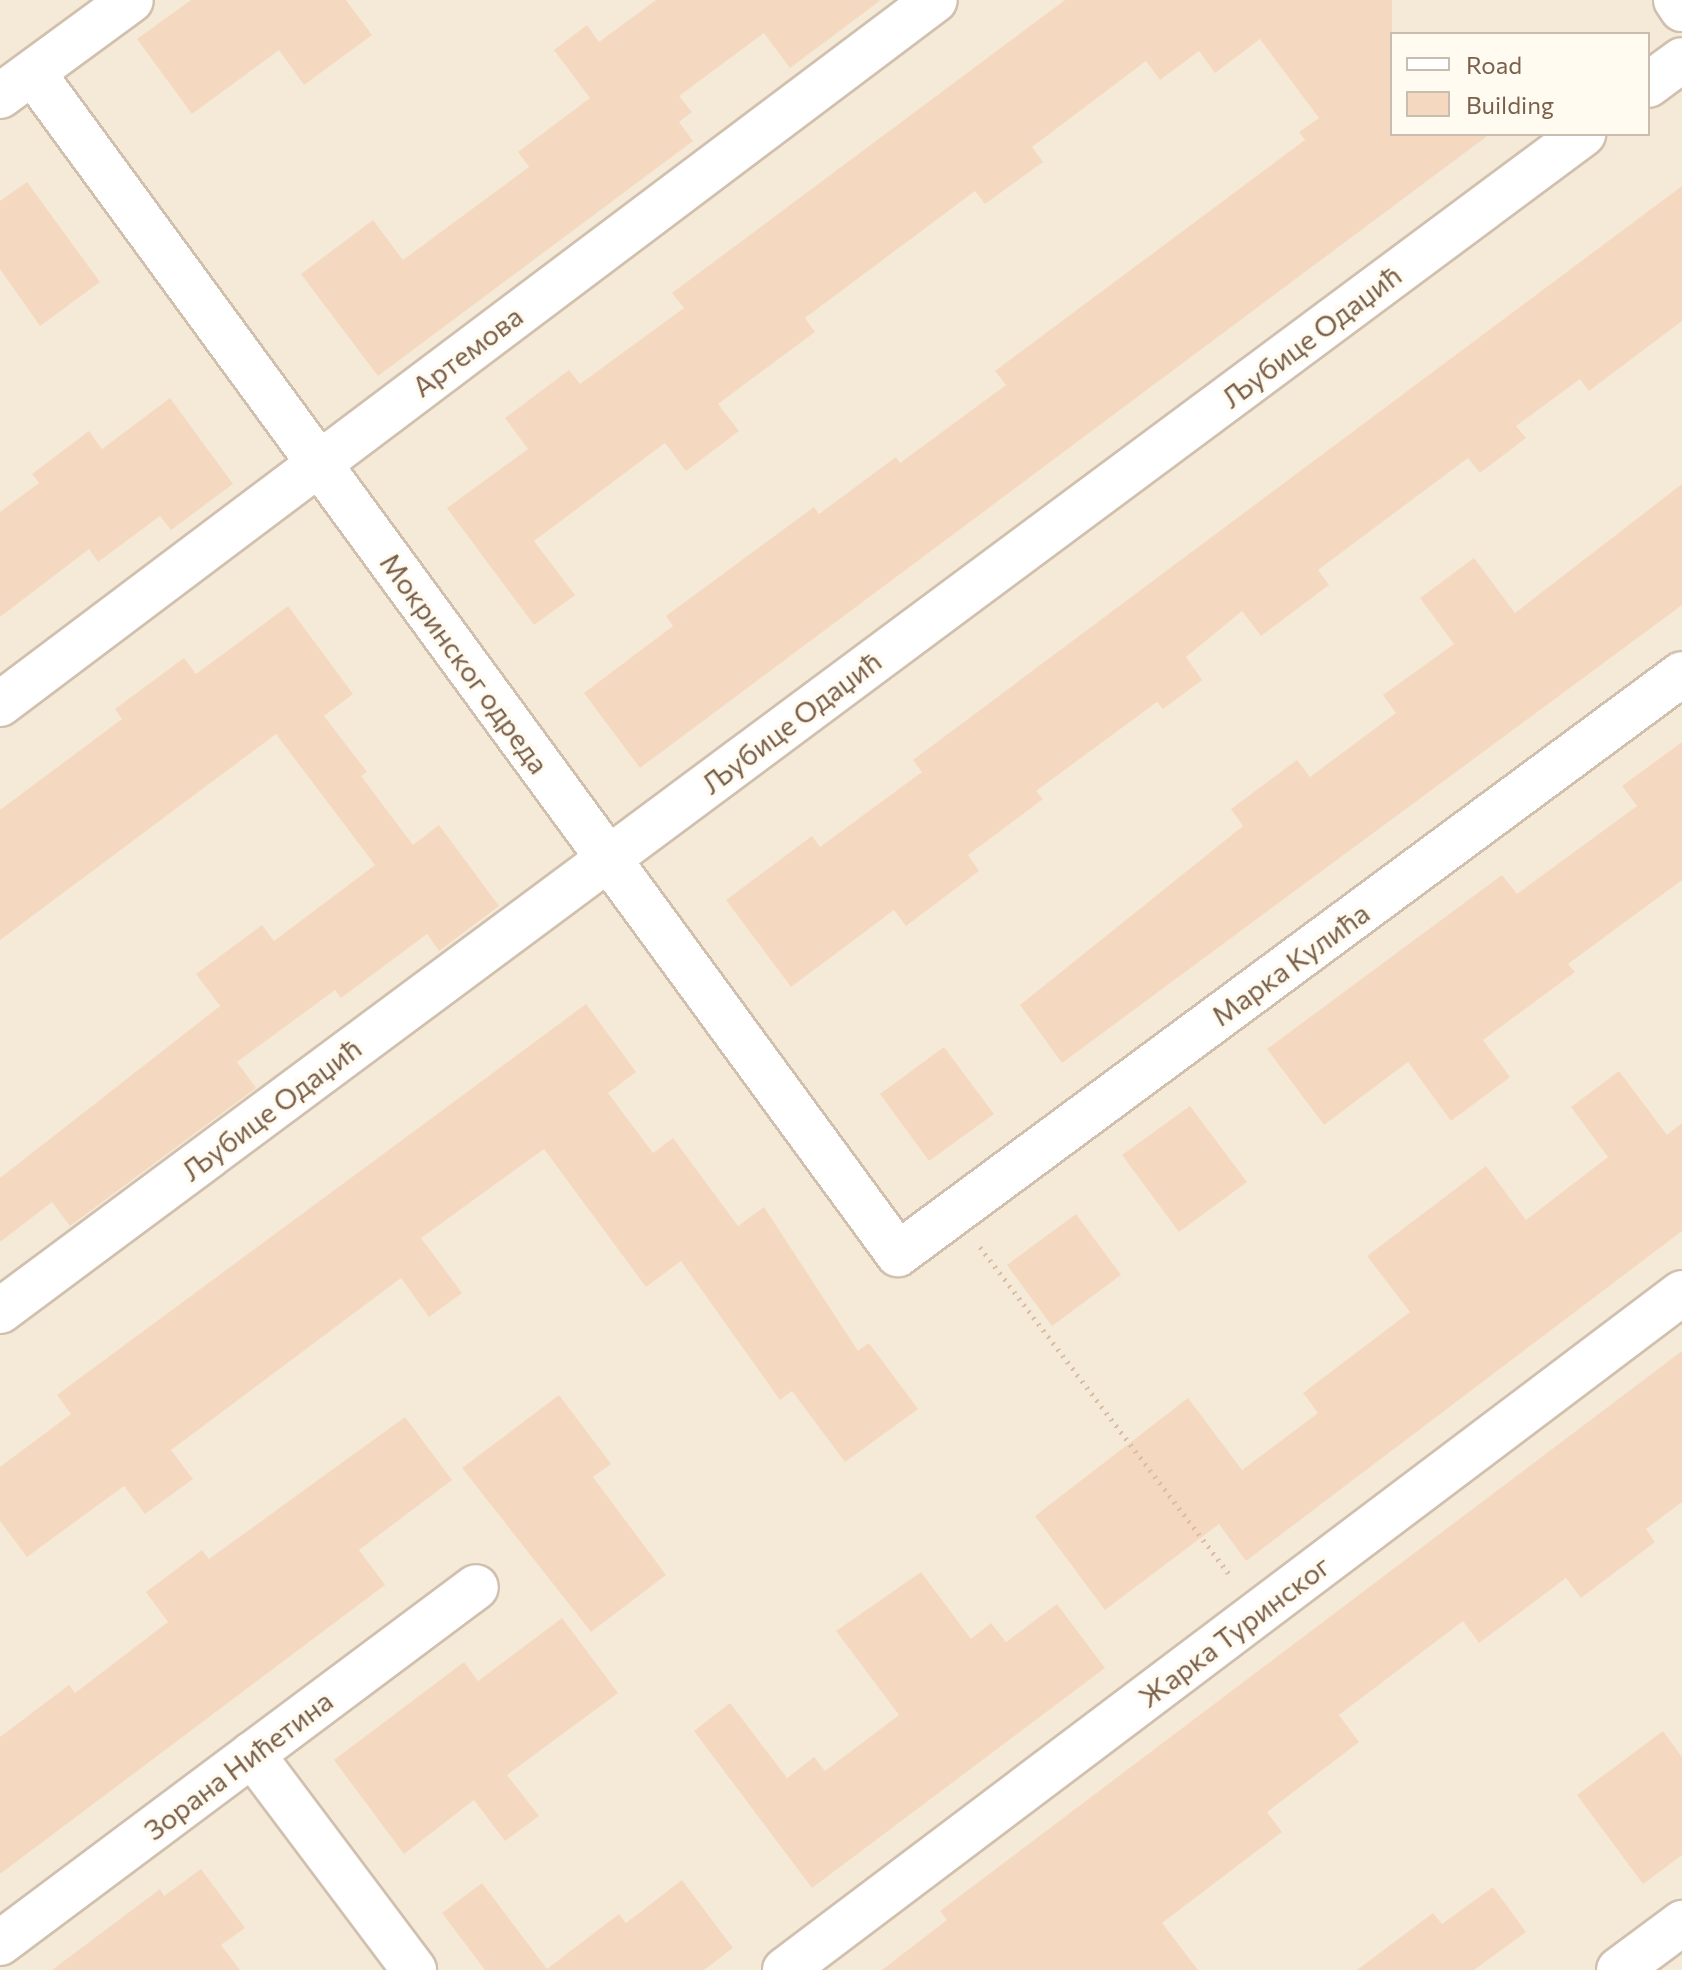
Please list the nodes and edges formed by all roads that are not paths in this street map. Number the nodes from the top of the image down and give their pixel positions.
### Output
1 (131, 0) edge
2 (935, 0) edge
3 (1676, 0) edge
4 (1682, 9) edge
5 (1682, 60) edge
6 (1650, 84) edge
7 (16, 85) edge
8 (1580, 136) edge
9 (319, 462) junction
10 (1682, 674) edge
11 (0, 704) edge
12 (607, 858) junction
13 (898, 1254) joint
14 (1682, 1293) edge
15 (0, 1311) edge
16 (476, 1587) dead end
17 (252, 1754) junction
18 (1682, 1923) edge
19 (0, 1943) edge
20 (414, 1970) edge
21 (785, 1970) edge
22 (1619, 1970) edge

1 - 7 street
2 - 9 street, Артемова
3 - 4 street
5 - 6 street
7 - 9 street, Мокринског одреда
8 - 12 street, Љубице Одаџић
9 - 11 street, Артемова
9 - 12 street, Мокринског одреда
10 - 13 street, Марка Кулића
12 - 13 street, Мокринског одреда
12 - 15 street, Љубице Одаџић
14 - 21 street, Жарка Туринског
16 - 17 street, Зорана Нићетина
17 - 19 street, Зорана Нићетина
17 - 20 street
18 - 22 street

